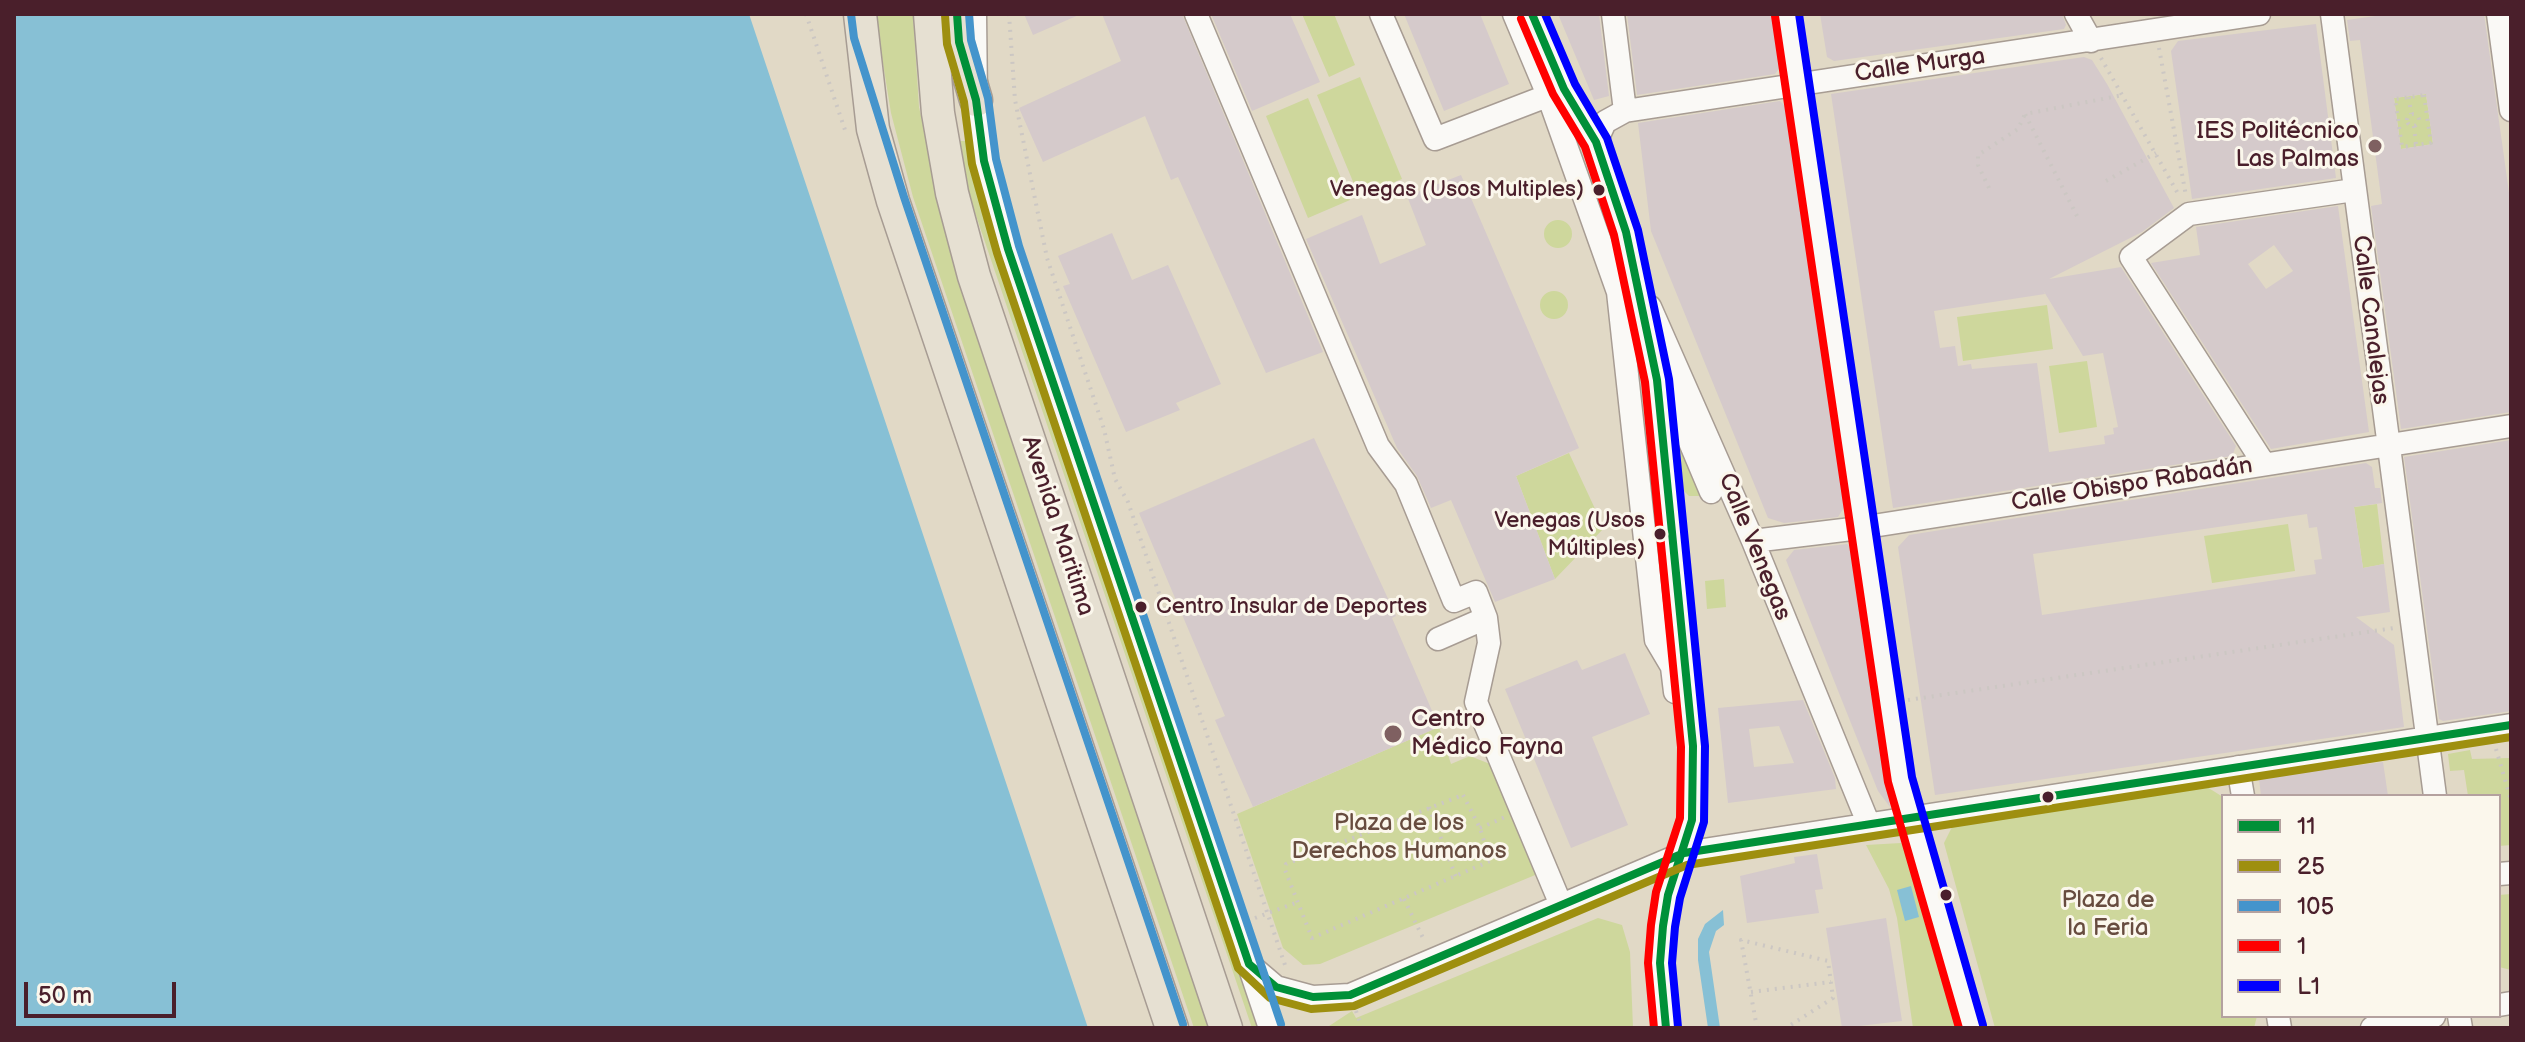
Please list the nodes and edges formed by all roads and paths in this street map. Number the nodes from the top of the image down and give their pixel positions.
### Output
1 (839, 14) edge
2 (860, 14) edge
3 (930, 14) edge
4 (957, 14) edge
5 (975, 14) edge
6 (1009, 14) edge
7 (1196, 14) edge
8 (1381, 14) edge
9 (1514, 14) edge
10 (1532, 14) edge
11 (1613, 14) edge
12 (1787, 14) edge
13 (2076, 14) edge
14 (2259, 14) edge
15 (2332, 14) edge
16 (2498, 14) edge
17 (2155, 22) edge
18 (2091, 41) junction
19 (1797, 83) junction
20 (1556, 92) junction
21 (2123, 95) junction
22 (2409, 97) junction
23 (976, 100) junction
24 (2511, 110) edge
25 (1625, 111) junction
26 (2025, 114) junction
27 (2411, 114) junction
28 (2428, 119) junction
29 (2419, 120) junction
30 (2407, 121) junction
31 (2398, 122) junction
32 (2414, 126) junction
33 (873, 129) junction
34 (1596, 142) junction
35 (2416, 145) junction
36 (2156, 153) junction
37 (2106, 181) dead end
38 (1989, 188) dead end
39 (2354, 190) junction
40 (2189, 214) junction
41 (2077, 216) dead end
42 (1634, 271) junction
43 (1657, 380) junction
44 (1694, 401) junction
45 (2511, 426) edge
46 (1688, 434) junction
47 (2386, 446) junction
48 (2264, 464) junction
49 (1711, 492) dead end
50 (1860, 528) junction
51 (1753, 541) junction
52 (1486, 618) junction
53 (2412, 625) junction
54 (1438, 639) dead end
55 (1906, 700) dead end
56 (2501, 727) edge
57 (2426, 739) junction
58 (2238, 767) junction
59 (2243, 794) edge
60 (2435, 794) edge
61 (2511, 800) edge
62 (1429, 807) junction
63 (1692, 820) junction
64 (1911, 820) junction
65 (1869, 825) junction
66 (1684, 853) junction
67 (1456, 877) junction
68 (1404, 899) junction
69 (1298, 902) junction
70 (1561, 905) junction
71 (1266, 914) junction
72 (1236, 924) junction
73 (1433, 960) junction
74 (1249, 964) junction
75 (1287, 971) dead end
76 (1831, 982) junction
77 (1750, 992) junction
78 (1350, 995) junction
79 (2424, 1018) edge
80 (1172, 1028) edge
81 (1226, 1028) edge
82 (1270, 1028) edge
83 (1362, 1028) edge
84 (1666, 1028) edge
85 (1757, 1028) edge
86 (1786, 1028) edge
87 (1971, 1028) edge
88 (2372, 1028) edge

1 - 33 highway
2 - 33 highway, Avenida Maritima
3 - 81 highway, Avenida Maritima
4 - 23 highway
5 - 23 street
6 - 71 path
7 - 52 street
8 - 20 street
9 - 20 street, Calle Venegas
10 - 20 street, Calle Venegas
11 - 25 street
12 - 19 street
13 - 18 street
14 - 17 street, Calle Murga
15 - 39 street, Calle Canalejas
16 - 24 street
17 - 18 street, Calle Murga
17 - 40 path
18 - 19 street, Calle Murga
18 - 21 path
19 - 25 street, Calle Murga
19 - 50 street
20 - 34 street, Calle Venegas
20 - 63 street, Calle Venegas
21 - 26 path
21 - 36 path
22 - 27 path
22 - 28 path
22 - 31 path
23 - 72 street
25 - 34 street
26 - 38 path
26 - 41 path
27 - 29 path
27 - 30 path
28 - 29 path
28 - 35 path
29 - 32 path
30 - 31 path
30 - 32 path
31 - 35 path
32 - 35 path
33 - 80 highway, Avenida Maritima
34 - 42 street, Calle Venegas
36 - 37 path
36 - 40 path
39 - 40 street
39 - 47 street, Calle Canalejas
40 - 48 street
42 - 43 street, Calle Venegas
42 - 44 street, Calle Venegas
43 - 46 street
43 - 63 street, Calle Venegas
44 - 46 street
44 - 51 street, Calle Venegas
45 - 47 street, Calle Obispo Rabadán
46 - 49 street
47 - 48 street, Calle Obispo Rabadán
47 - 53 street, Calle Canalejas
48 - 50 street, Calle Obispo Rabadán
50 - 51 street, Calle Obispo Rabadán
50 - 64 street
51 - 65 street, Calle Venegas
52 - 54 street
52 - 70 street
53 - 55 path
53 - 57 street, Calle Canalejas
56 - 57 street
56 - 61 path
57 - 58 street
57 - 60 street, Calle Canalejas
58 - 59 street
58 - 64 street
62 - 67 path
62 - 67 path
62 - 69 path
63 - 66 street, Calle Venegas
64 - 65 street
64 - 87 street
65 - 66 street
66 - 70 street
66 - 84 street, Calle Venegas
67 - 68 path
68 - 69 path
68 - 73 path
69 - 71 path
70 - 73 street
71 - 72 path
71 - 75 path
72 - 74 street
73 - 78 street
74 - 78 street
74 - 82 street
76 - 77 path
76 - 77 path
76 - 86 path
77 - 85 path
78 - 83 path
79 - 88 street

